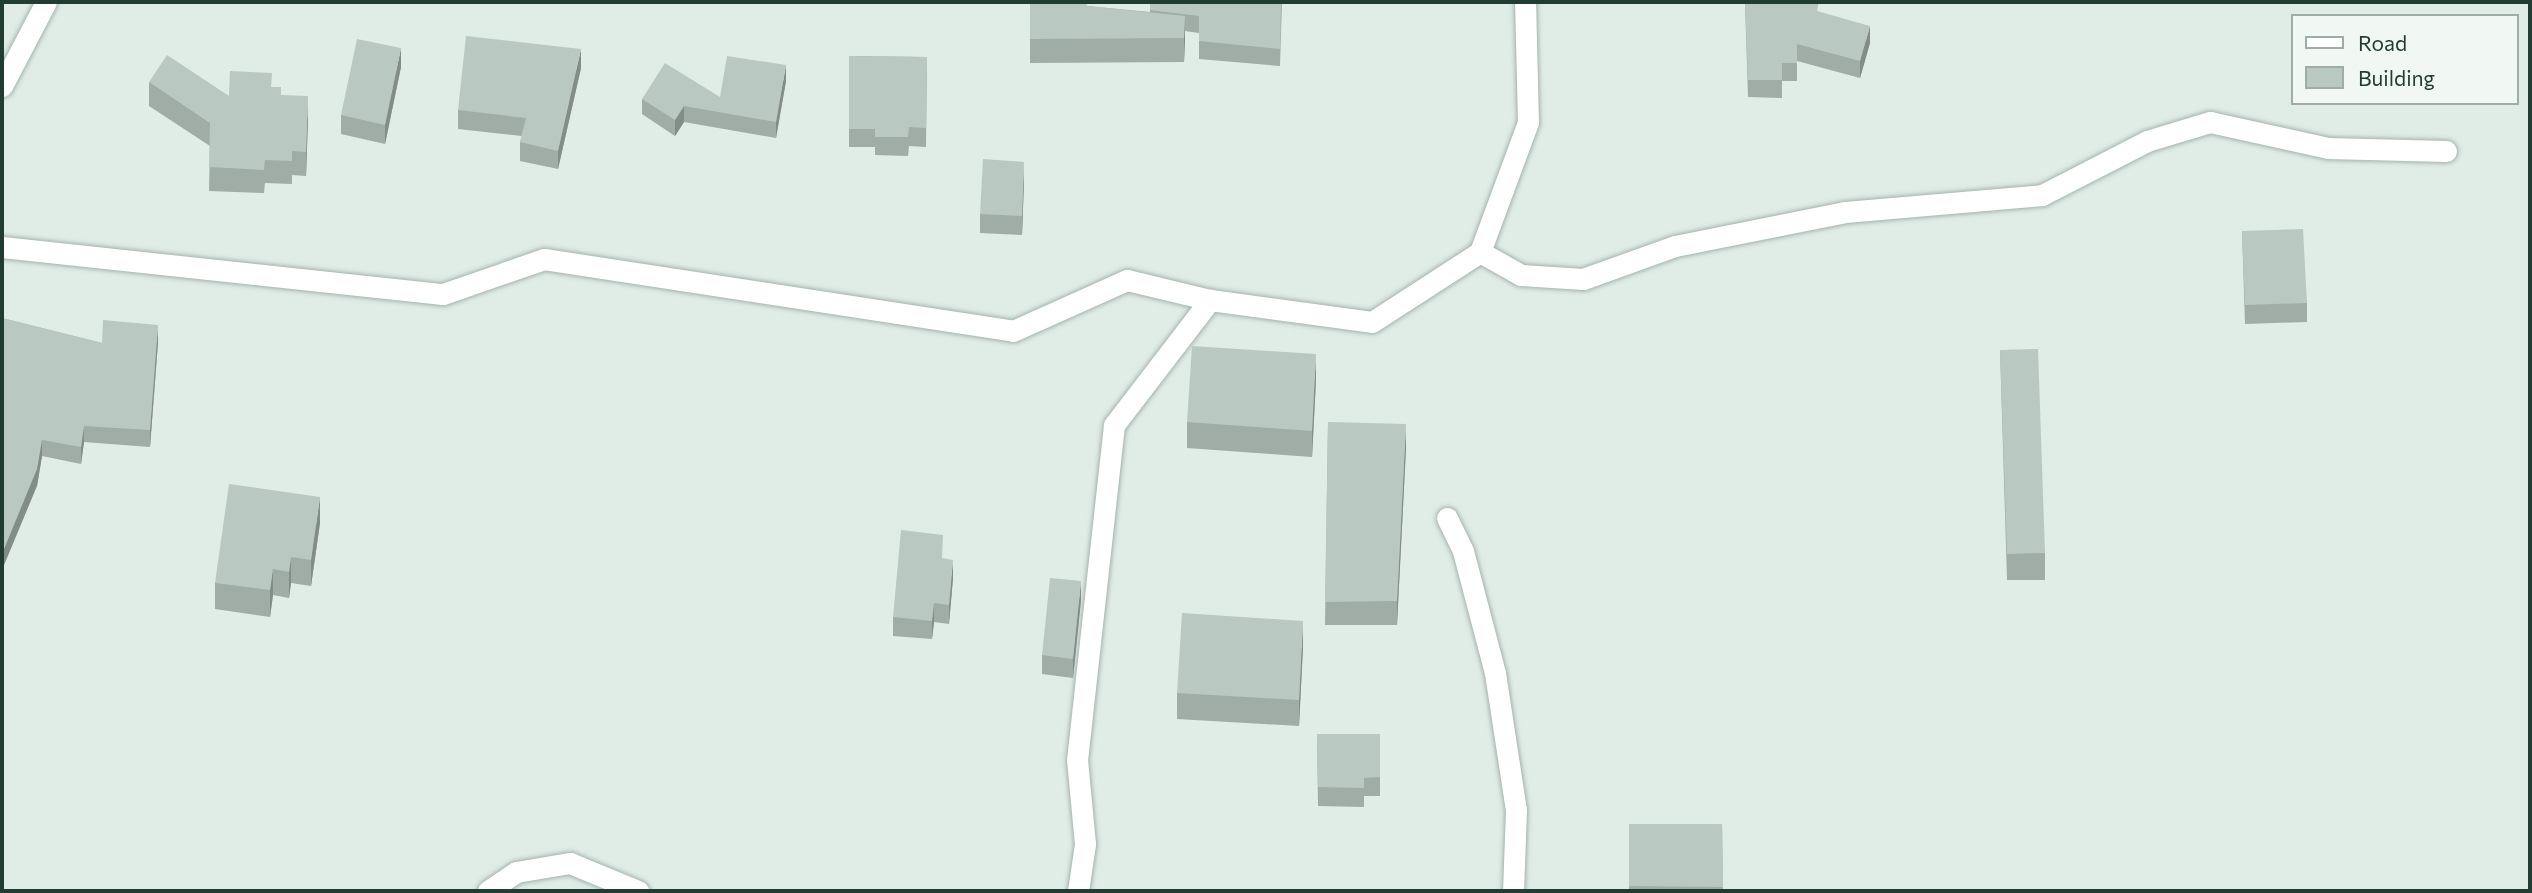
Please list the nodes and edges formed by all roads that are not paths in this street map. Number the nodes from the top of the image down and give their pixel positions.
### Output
1 (46, 2) edge
2 (1525, 2) edge
3 (2, 86) edge
4 (2446, 151) dead end
5 (2, 247) edge
6 (1480, 252) junction
7 (1210, 300) junction
8 (1447, 518) dead end
9 (488, 891) edge
10 (638, 891) edge
11 (1078, 891) edge
12 (1513, 891) edge

1 - 3 street
2 - 6 street
4 - 6 street
5 - 7 street
6 - 7 street
7 - 11 street
8 - 12 street
9 - 10 street

